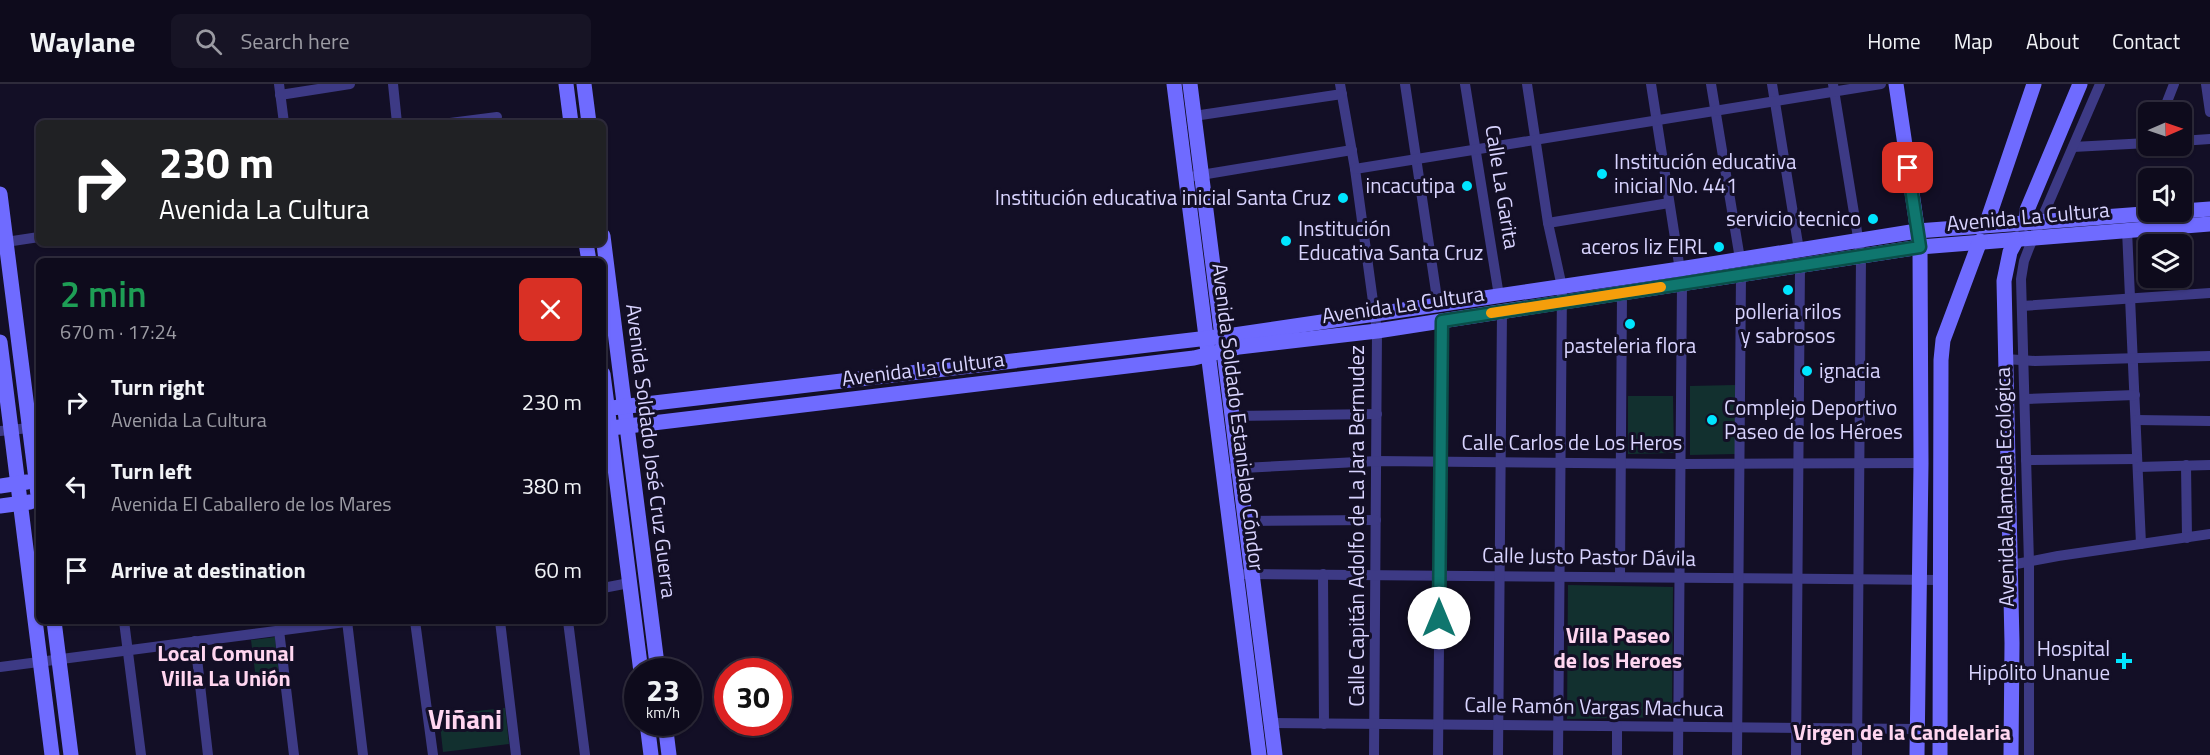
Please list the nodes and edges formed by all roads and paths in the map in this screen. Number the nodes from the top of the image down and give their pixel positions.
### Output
1 (350, 84) edge
2 (393, 84) edge
3 (566, 84) edge
4 (584, 84) edge
5 (1174, 84) edge
6 (1190, 84) edge
7 (1405, 84) edge
8 (1465, 84) edge
9 (1527, 84) edge
10 (1651, 84) edge
11 (1711, 84) edge
12 (1772, 84) edge
13 (1881, 84) edge
14 (1896, 84) edge
15 (2034, 84) edge
16 (2080, 84) edge
17 (2100, 84) edge
18 (2174, 84) edge
19 (2206, 84) edge
20 (1833, 88) edge
21 (280, 89) edge
22 (1341, 89) edge
23 (1775, 102) junction
24 (2167, 102) edge
25 (1716, 111) junction
26 (2210, 112) edge
27 (1194, 116) junction
28 (497, 117) dead end
29 (284, 120) edge
30 (397, 120) edge
31 (474, 120) edge
32 (571, 120) edge
33 (589, 120) edge
34 (1656, 120) junction
35 (2210, 139) edge
36 (1536, 140) junction
37 (2192, 140) edge
38 (2138, 144) edge
39 (2073, 147) junction
40 (1352, 150) junction
41 (1476, 150) junction
42 (1416, 159) junction
43 (1355, 169) junction
44 (1194, 176) junction
45 (0, 194) edge
46 (1670, 203) junction
47 (2210, 210) edge
48 (1548, 223) junction
49 (2210, 224) edge
50 (1986, 225) junction
51 (2033, 227) junction
52 (2127, 230) junction
53 (1917, 231) junction
54 (36, 237) edge
55 (2017, 239) junction
56 (1857, 240) junction
57 (6, 242) junction
58 (1980, 242) junction
59 (1920, 247) junction
60 (1861, 256) junction
61 (1800, 258) junction
62 (4, 259) edge
63 (606, 259) edge
64 (1741, 267) junction
65 (1681, 276) junction
66 (1622, 293) junction
67 (2210, 293) edge
68 (1562, 295) junction
69 (2130, 299) junction
70 (1501, 304) junction
71 (1438, 305) junction
72 (2022, 306) junction
73 (1375, 314) junction
74 (1442, 321) junction
75 (1377, 331) junction
76 (0, 342) edge
77 (1215, 345) junction
78 (2210, 356) edge
79 (2133, 357) junction
80 (2006, 359) junction
81 (2023, 360) junction
82 (914, 373) junction
83 (916, 391) junction
84 (2135, 395) junction
85 (2025, 399) junction
86 (625, 406) junction
87 (606, 409) edge
88 (1377, 414) junction
89 (1232, 416) junction
90 (2136, 420) junction
91 (2210, 421) edge
92 (627, 426) junction
93 (30, 428) junction
94 (606, 428) edge
95 (6, 430) edge
96 (2026, 460) junction
97 (1377, 461) junction
98 (1441, 462) junction
99 (1501, 462) junction
100 (1560, 463) junction
101 (1621, 463) junction
102 (1860, 463) junction
103 (1921, 463) junction
104 (2138, 463) junction
105 (1681, 464) junction
106 (1740, 464) junction
107 (1799, 464) junction
108 (2186, 465) junction
109 (2210, 465) edge
110 (36, 468) edge
111 (1231, 468) junction
112 (36, 481) edge
113 (18, 483) junction
114 (0, 486) edge
115 (36, 501) edge
116 (20, 503) junction
117 (0, 506) edge
118 (1376, 520) junction
119 (1245, 521) junction
120 (2210, 534) edge
121 (2187, 537) junction
122 (2141, 544) junction
123 (2029, 563) junction
124 (2011, 565) junction
125 (1244, 574) junction
126 (1323, 574) junction
127 (1376, 575) junction
128 (1440, 575) junction
129 (1500, 576) junction
130 (1559, 576) junction
131 (1620, 577) junction
132 (1680, 578) junction
133 (1739, 578) junction
134 (1798, 578) junction
135 (1858, 579) junction
136 (1920, 580) junction
137 (1941, 580) junction
138 (629, 583) junction
139 (606, 587) edge
140 (54, 624) edge
141 (124, 624) edge
142 (326, 624) edge
143 (349, 624) edge
144 (415, 624) edge
145 (500, 624) edge
146 (568, 624) edge
147 (279, 630) junction
148 (195, 641) junction
149 (128, 650) junction
150 (639, 658) edge
151 (656, 658) edge
152 (59, 659) junction
153 (40, 661) junction
154 (0, 667) edge
155 (1271, 723) junction
156 (1324, 724) junction
157 (1376, 724) junction
158 (1438, 725) junction
159 (1498, 725) junction
160 (1558, 726) junction
161 (1617, 726) junction
162 (1678, 727) junction
163 (1737, 727) junction
164 (1797, 728) junction
165 (1857, 728) junction
166 (1918, 729) junction
167 (649, 736) edge
168 (667, 736) edge
169 (52, 755) edge
170 (71, 755) edge
171 (141, 755) edge
172 (208, 755) edge
173 (294, 755) edge
174 (363, 755) edge
175 (433, 755) edge
176 (516, 755) edge
177 (585, 755) edge
178 (651, 755) edge
179 (669, 755) edge
180 (1259, 755) edge
181 (1275, 755) edge
182 (1374, 755) edge
183 (1438, 755) edge
184 (1498, 755) edge
185 (1558, 755) edge
186 (1617, 755) edge
187 (1678, 755) edge
188 (1737, 755) edge
189 (1796, 755) edge
190 (1857, 755) edge
191 (1917, 755) edge
192 (1940, 755) edge
193 (2011, 755) edge
194 (2029, 755) edge

1 - 21 street
2 - 30 street
3 - 32 main road
4 - 33 main road
5 - 44 main road, Avenida Soldado Estanislao Cóndor
6 - 27 main road, Avenida Soldado Estanislao Cóndor
7 - 42 street
8 - 41 street, Calle La Garita
9 - 36 street
10 - 34 street
11 - 25 street
12 - 23 street
13 - 20 street
14 - 53 main road
15 - 50 main road
16 - 51 main road, Avenida Alameda Ecológica
17 - 39 street
18 - 24 street
19 - 26 street
20 - 23 street
20 - 56 street
21 - 29 street
22 - 27 street
22 - 40 street, Calle Capitán Adolfo de La Jara Bermudez
23 - 25 street
23 - 61 street
25 - 34 street
25 - 64 street
27 - 44 main road, Avenida Soldado Estanislao Cóndor
28 - 31 street
34 - 36 street
34 - 46 street
35 - 37 street
36 - 41 street
36 - 48 street
38 - 39 street
39 - 51 street
40 - 43 street, Calle Capitán Adolfo de La Jara Bermudez
40 - 44 street
41 - 42 street
41 - 70 street, Calle La Garita
42 - 43 street
42 - 71 street
43 - 73 street, Calle Capitán Adolfo de La Jara Bermudez
44 - 77 main road, Avenida Soldado Estanislao Cóndor
45 - 57 main road
46 - 48 street
46 - 65 street
47 - 51 main road, Avenida La Cultura
48 - 68 street
49 - 52 main road, Avenida La Cultura
50 - 51 main road, Avenida La Cultura
50 - 53 main road, Avenida La Cultura
51 - 52 main road, Avenida La Cultura
51 - 55 main road, Avenida La Cultura
51 - 72 street, Avenida Alameda Ecológica
52 - 69 street
53 - 56 main road, Avenida La Cultura
53 - 59 main road
54 - 57 street
55 - 58 main road, Avenida La Cultura
55 - 80 main road, Avenida Alameda Ecológica
56 - 60 street
56 - 61 main road, Avenida La Cultura
57 - 62 main road
58 - 59 main road, Avenida La Cultura
58 - 137 main road
59 - 60 main road, Avenida La Cultura
59 - 103 main road
60 - 61 main road, Avenida La Cultura
60 - 102 street
61 - 64 main road, Avenida La Cultura
61 - 107 street
62 - 93 main road
63 - 86 main road, Avenida Soldado José Cruz Guerra
64 - 65 main road, Avenida La Cultura
64 - 106 street
65 - 66 main road, Avenida La Cultura
65 - 68 main road, Avenida La Cultura
65 - 105 street
66 - 68 main road, Avenida La Cultura
66 - 101 street
67 - 69 street
68 - 70 main road, Avenida La Cultura
68 - 100 street
69 - 72 street
69 - 79 street
70 - 71 main road, Avenida La Cultura
70 - 74 main road, Avenida La Cultura
70 - 99 street, Calle La Garita
71 - 73 main road, Avenida La Cultura
72 - 81 street, Avenida Alameda Ecológica
73 - 75 street, Calle Capitán Adolfo de La Jara Bermudez
73 - 77 main road, Avenida La Cultura
74 - 75 main road, Avenida La Cultura
74 - 98 street
75 - 77 main road, Avenida La Cultura
75 - 88 street, Calle Capitán Adolfo de La Jara Bermudez
76 - 95 main road
77 - 82 main road, Avenida La Cultura
77 - 83 main road, Avenida La Cultura
77 - 89 main road, Avenida Soldado Estanislao Cóndor
77 - 111 main road, Avenida Soldado Estanislao Cóndor
78 - 79 street
79 - 81 street
79 - 84 street
80 - 81 street
80 - 124 main road, Avenida Alameda Ecológica
81 - 85 street, Avenida Alameda Ecológica
82 - 83 main road
82 - 86 main road, Avenida La Cultura
83 - 92 main road, Avenida La Cultura
84 - 85 street
84 - 90 street
85 - 96 street, Avenida Alameda Ecológica
86 - 87 main road, Avenida La Cultura
86 - 92 main road, Avenida Soldado José Cruz Guerra
88 - 89 street
88 - 97 street, Calle Capitán Adolfo de La Jara Bermudez
89 - 111 main road, Avenida Soldado Estanislao Cóndor
90 - 91 street
90 - 104 street
92 - 94 main road, Avenida La Cultura
92 - 151 main road, Avenida Soldado José Cruz Guerra
93 - 95 street
93 - 110 main road
94 - 138 main road, Avenida Soldado José Cruz Guerra
95 - 113 main road
96 - 104 street
96 - 123 street, Avenida Alameda Ecológica
97 - 98 street, Calle Carlos de Los Heros
97 - 111 street, Calle Carlos de Los Heros
97 - 118 street, Calle Capitán Adolfo de La Jara Bermudez
98 - 99 street, Calle Carlos de Los Heros
98 - 128 street
99 - 100 street, Calle Carlos de Los Heros
99 - 129 street, Calle La Garita
100 - 101 street, Calle Carlos de Los Heros
100 - 130 street
101 - 105 street, Calle Carlos de Los Heros
101 - 131 street
102 - 103 street, Calle Carlos de Los Heros
102 - 107 street, Calle Carlos de Los Heros
102 - 135 street
103 - 136 main road
104 - 108 street
104 - 122 street
105 - 106 street, Calle Carlos de Los Heros
105 - 132 street
106 - 107 street, Calle Carlos de Los Heros
106 - 133 street
107 - 134 street
108 - 109 street
108 - 121 street
111 - 119 main road, Avenida Soldado Estanislao Cóndor
111 - 125 main road, Avenida Soldado Estanislao Cóndor
112 - 113 main road
113 - 114 main road
113 - 116 main road
115 - 116 main road
116 - 117 main road
116 - 153 main road
118 - 119 street
118 - 127 street, Calle Capitán Adolfo de La Jara Bermudez
119 - 125 main road, Avenida Soldado Estanislao Cóndor
120 - 121 street
121 - 122 street
122 - 123 street
123 - 124 street
123 - 194 street, Avenida Alameda Ecológica
124 - 193 main road, Avenida Alameda Ecológica
125 - 126 street, Calle Justo Pastor Dávila
125 - 155 main road, Avenida Soldado Estanislao Cóndor
125 - 180 main road, Avenida Soldado Estanislao Cóndor
126 - 127 street, Calle Justo Pastor Dávila
126 - 156 street
127 - 128 street, Calle Justo Pastor Dávila
127 - 157 street, Calle Capitán Adolfo de La Jara Bermudez
128 - 129 street, Calle Justo Pastor Dávila
128 - 158 street
129 - 130 street, Calle Justo Pastor Dávila
129 - 159 street, Calle La Garita
130 - 131 street, Calle Justo Pastor Dávila
130 - 160 street
131 - 132 street, Calle Justo Pastor Dávila
132 - 133 street, Calle Justo Pastor Dávila
132 - 162 street
133 - 134 street, Calle Justo Pastor Dávila
133 - 163 street
134 - 135 street, Calle Justo Pastor Dávila
134 - 164 street
135 - 136 street, Calle Justo Pastor Dávila
135 - 165 street
136 - 137 street, Calle Justo Pastor Dávila
136 - 166 main road
137 - 192 main road
138 - 139 street
138 - 150 main road, Avenida Soldado José Cruz Guerra
140 - 152 main road
141 - 149 street
142 - 147 street
143 - 174 street
144 - 175 street
145 - 176 street
146 - 177 street
147 - 148 street
147 - 173 street
148 - 149 street
148 - 172 street
149 - 152 street
149 - 171 street
152 - 153 street
152 - 170 main road
153 - 154 street
153 - 169 main road
155 - 156 street, Calle Ramón Vargas Machuca
155 - 181 main road, Avenida Soldado Estanislao Cóndor
156 - 157 street, Calle Ramón Vargas Machuca
157 - 158 street, Calle Ramón Vargas Machuca
157 - 182 street, Calle Capitán Adolfo de La Jara Bermudez
158 - 159 street, Calle Ramón Vargas Machuca
158 - 183 street
159 - 160 street, Calle Ramón Vargas Machuca
159 - 184 street, Calle La Garita
160 - 161 street, Calle Ramón Vargas Machuca
160 - 185 street
161 - 162 street, Calle Ramón Vargas Machuca
161 - 186 street
162 - 163 street, Calle Ramón Vargas Machuca
162 - 187 street
163 - 164 street, Calle Ramón Vargas Machuca
163 - 188 street
164 - 165 street, Calle Ramón Vargas Machuca
164 - 189 street
165 - 166 street, Calle Ramón Vargas Machuca
165 - 190 street
166 - 191 main road
167 - 178 main road
168 - 179 main road

